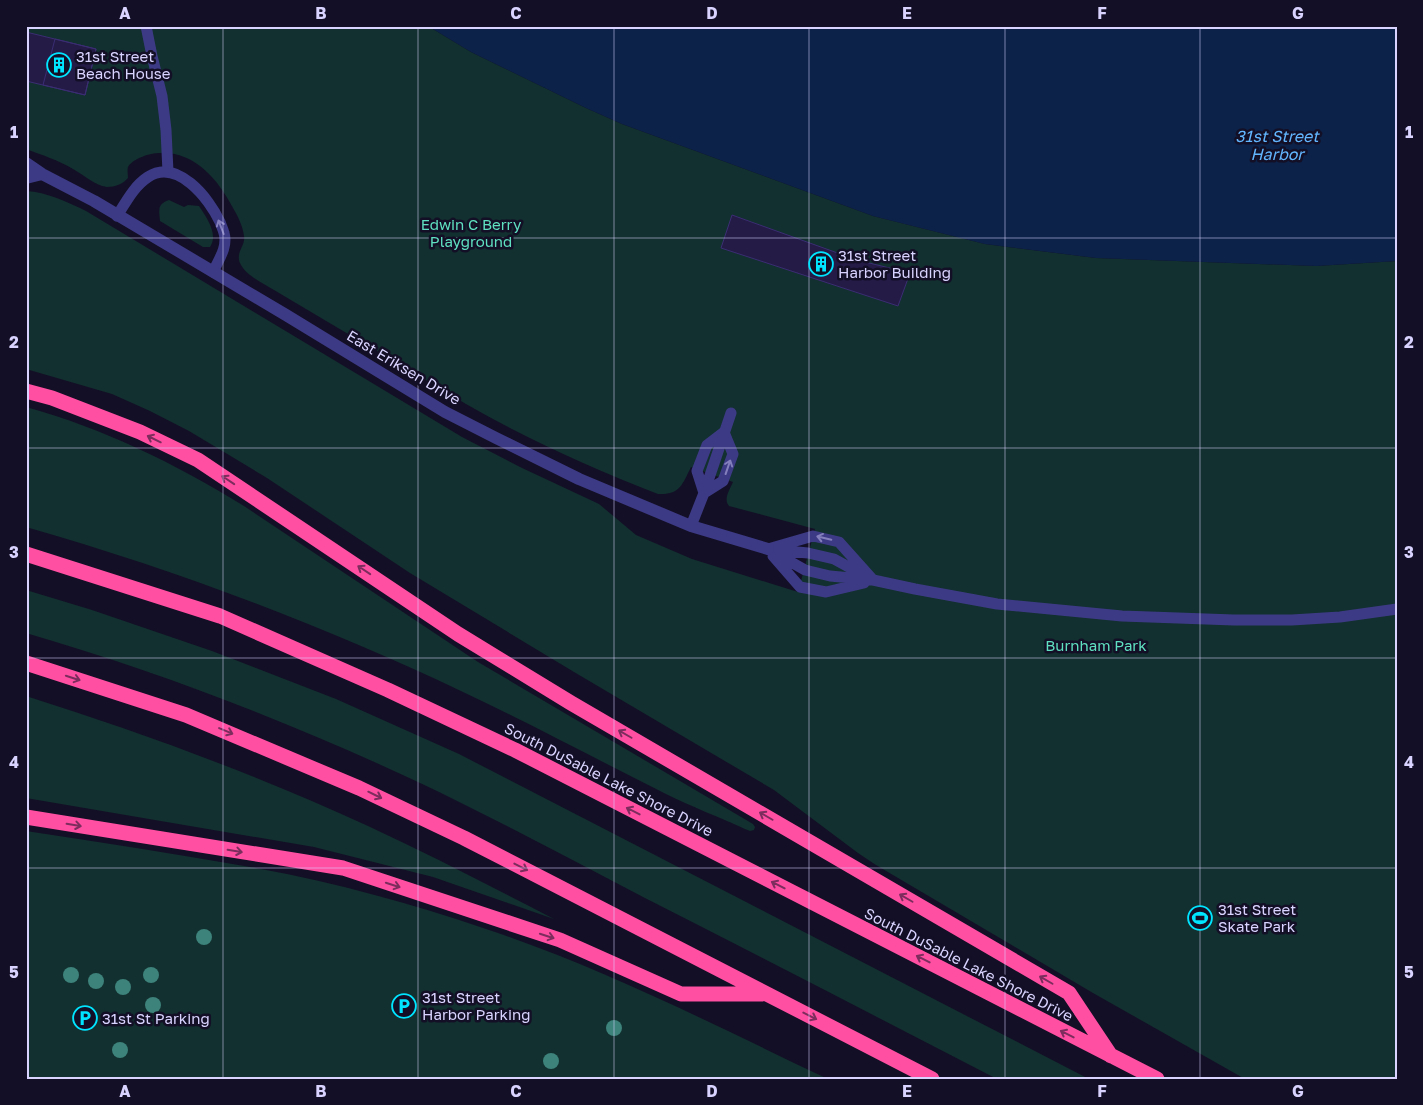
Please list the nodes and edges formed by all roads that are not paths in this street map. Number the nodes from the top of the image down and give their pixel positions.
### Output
1 (146, 26) edge
2 (26, 163) edge
3 (168, 172) junction
4 (42, 174) junction
5 (26, 178) edge
6 (117, 216) junction
7 (213, 272) junction
8 (26, 391) edge
9 (731, 413) dead end
10 (691, 526) junction
11 (768, 549) junction
12 (26, 554) edge
13 (873, 580) junction
14 (1397, 610) edge
15 (26, 663) edge
16 (26, 817) edge
17 (766, 994) junction
18 (1111, 1056) junction
19 (932, 1079) edge
20 (1156, 1079) edge

1 - 3 lane
2 - 4 street, East Eriksen Drive
3 - 6 lane
7 -> 3 lane
4 - 5 street
4 - 6 street, East Eriksen Drive
6 - 7 street, East Eriksen Drive
7 - 10 street, East Eriksen Drive
18 -> 8 highway
9 - 10 lane
10 - 11 street, East Eriksen Drive
11 - 13 lane
11 - 13 lane
11 - 13 lane
13 -> 11 lane
18 -> 12 highway, South DuSable Lake Shore Drive
13 - 14 lane
15 -> 17 highway
16 -> 17 highway
17 -> 19 highway
18 - 20 highway, South DuSable Lake Shore Drive

